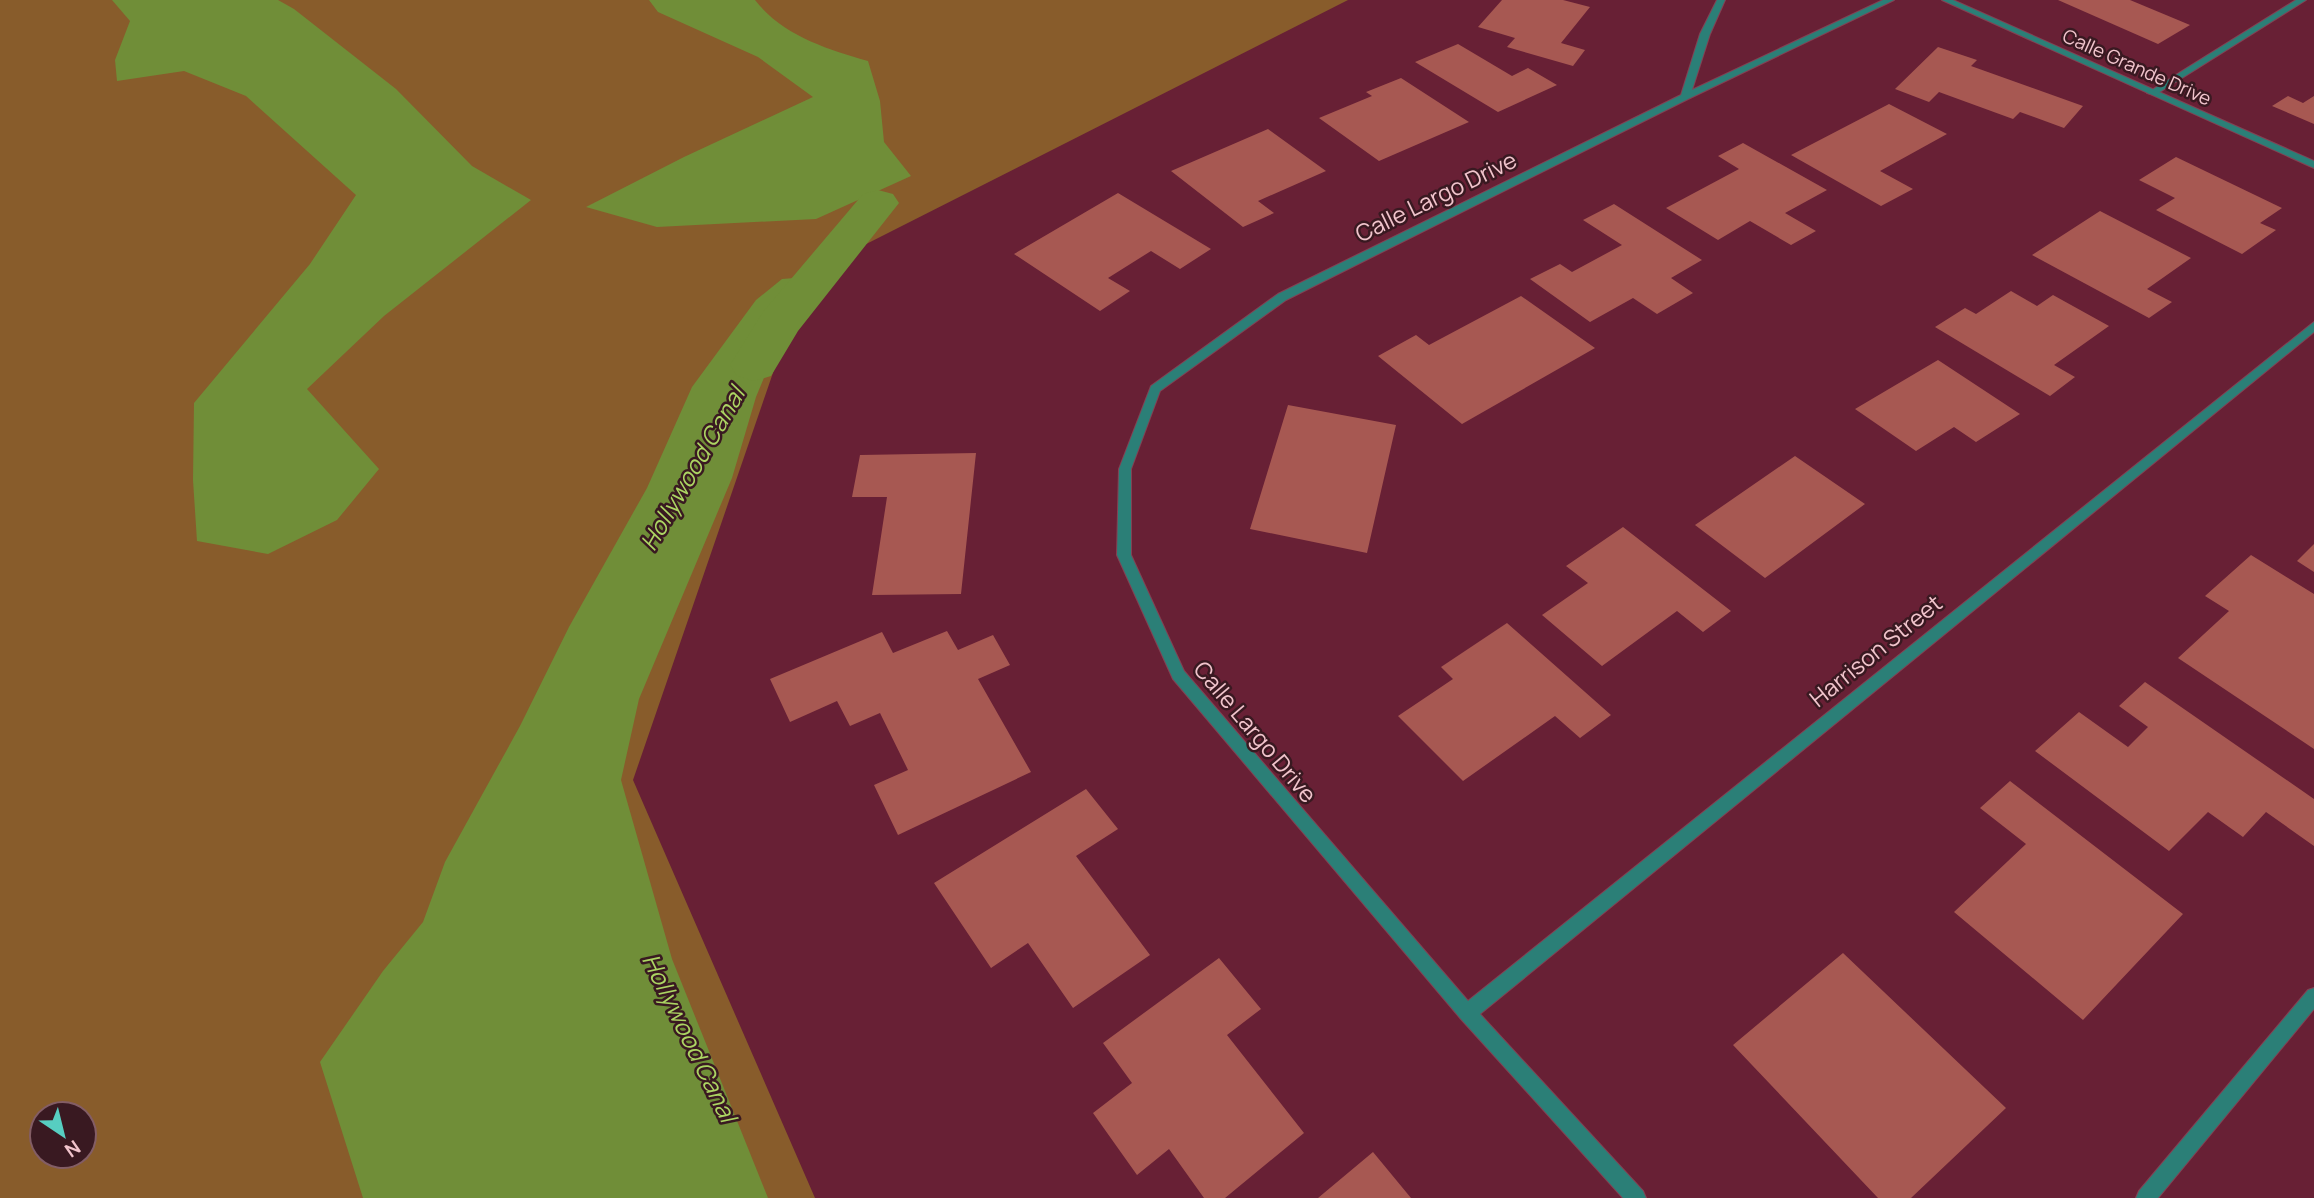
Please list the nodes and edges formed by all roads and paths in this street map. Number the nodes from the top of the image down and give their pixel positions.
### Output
1 (1721, 0) edge
2 (1890, 0) edge
3 (1946, 0) edge
4 (2302, 0) edge
5 (2152, 93) junction
6 (1685, 97) junction
7 (2314, 165) edge
8 (2314, 326) edge
9 (2314, 996) edge
10 (1467, 1013) junction
11 (1636, 1198) edge
12 (2146, 1198) edge

1 - 6 street
2 - 6 street, Calle Largo Drive
3 - 5 street, Calle Grande Drive
4 - 5 street
5 - 7 street, Calle Grande Drive
6 - 10 street, Calle Largo Drive
8 - 10 street, Harrison Street
9 - 12 street
10 - 11 street, Calle Largo Drive

